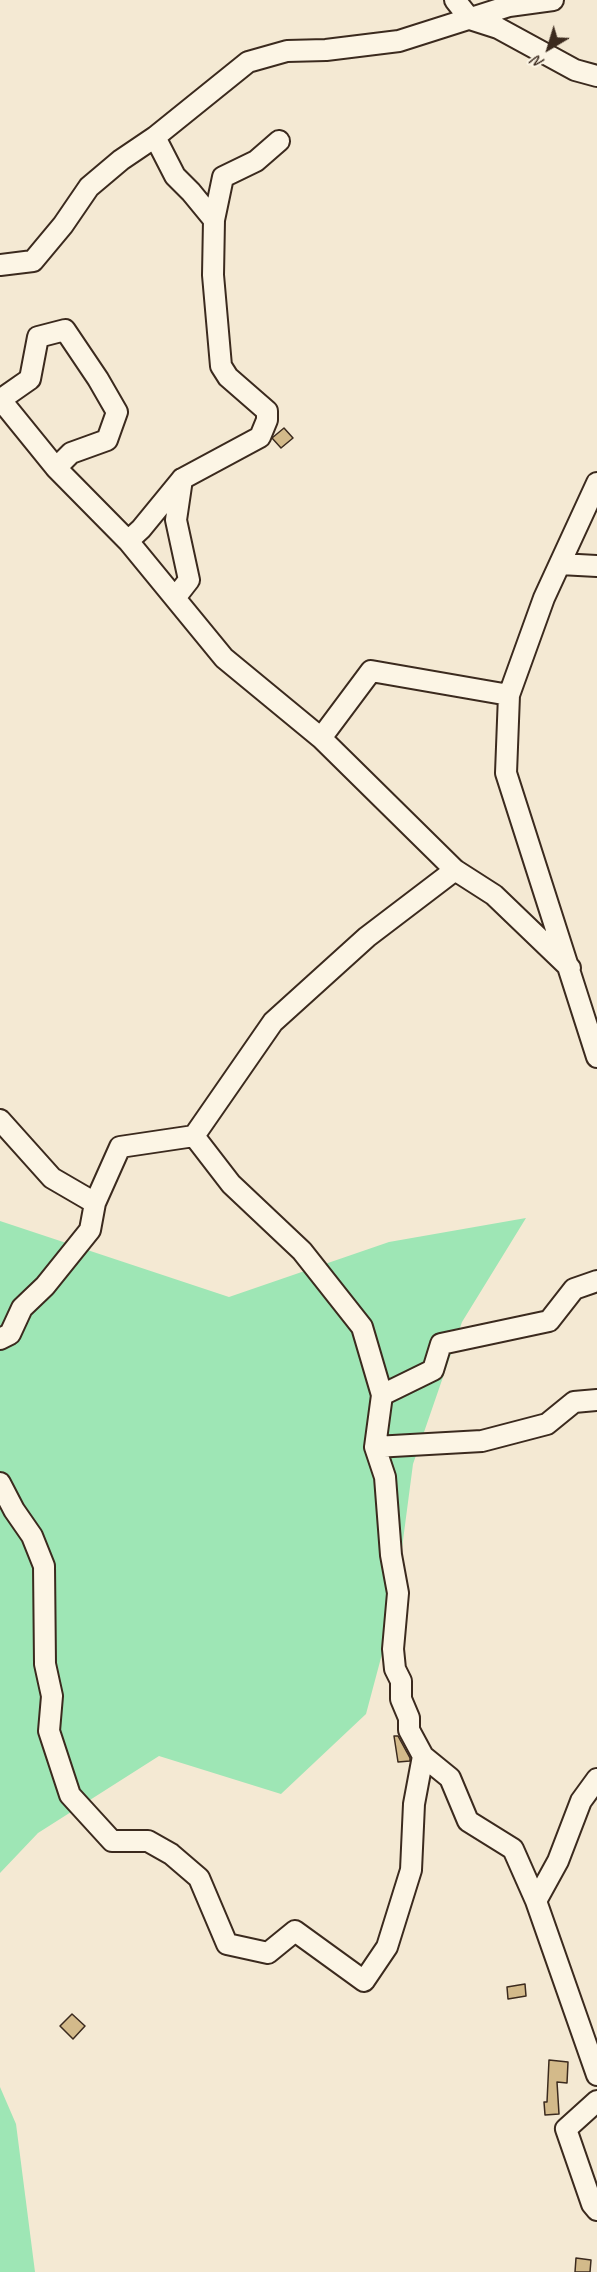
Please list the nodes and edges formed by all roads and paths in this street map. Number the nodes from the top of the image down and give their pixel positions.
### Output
1 (455, 0) edge
2 (553, 0) edge
3 (470, 19) junction
4 (597, 76) edge
5 (155, 137) junction
6 (279, 141) dead end
7 (214, 220) junction
8 (0, 265) edge
9 (0, 400) edge
10 (56, 468) junction
11 (182, 479) junction
12 (597, 483) edge
13 (128, 541) junction
14 (560, 564) junction
15 (597, 566) edge
16 (175, 598) junction
17 (509, 695) junction
18 (321, 738) junction
19 (455, 870) junction
20 (570, 968) junction
21 (597, 1057) edge
22 (0, 1120) edge
23 (194, 1136) junction
24 (95, 1203) junction
25 (597, 1281) edge
26 (0, 1339) edge
27 (382, 1395) junction
28 (597, 1400) edge
29 (375, 1447) junction
30 (0, 1483) edge
31 (423, 1756) junction
32 (597, 1779) edge
33 (536, 1901) junction
34 (597, 2075) edge
35 (597, 2101) edge
36 (597, 2210) edge

1 - 3 street
2 - 3 street
3 - 4 street
3 - 5 street
5 - 7 street
5 - 8 street
6 - 7 street
7 - 11 street
9 - 10 street
9 - 10 street
10 - 13 street
11 - 13 street
11 - 16 street
12 - 14 street
13 - 16 street
14 - 15 street
14 - 17 street
16 - 18 street
17 - 18 street
17 - 20 street
18 - 19 street
19 - 20 street
19 - 23 street
20 - 21 street
22 - 24 street
23 - 24 street
23 - 27 street
24 - 26 street
25 - 27 street
27 - 29 street
28 - 29 street
29 - 31 street
30 - 31 street
31 - 33 street
32 - 33 street
33 - 34 street
35 - 36 street

